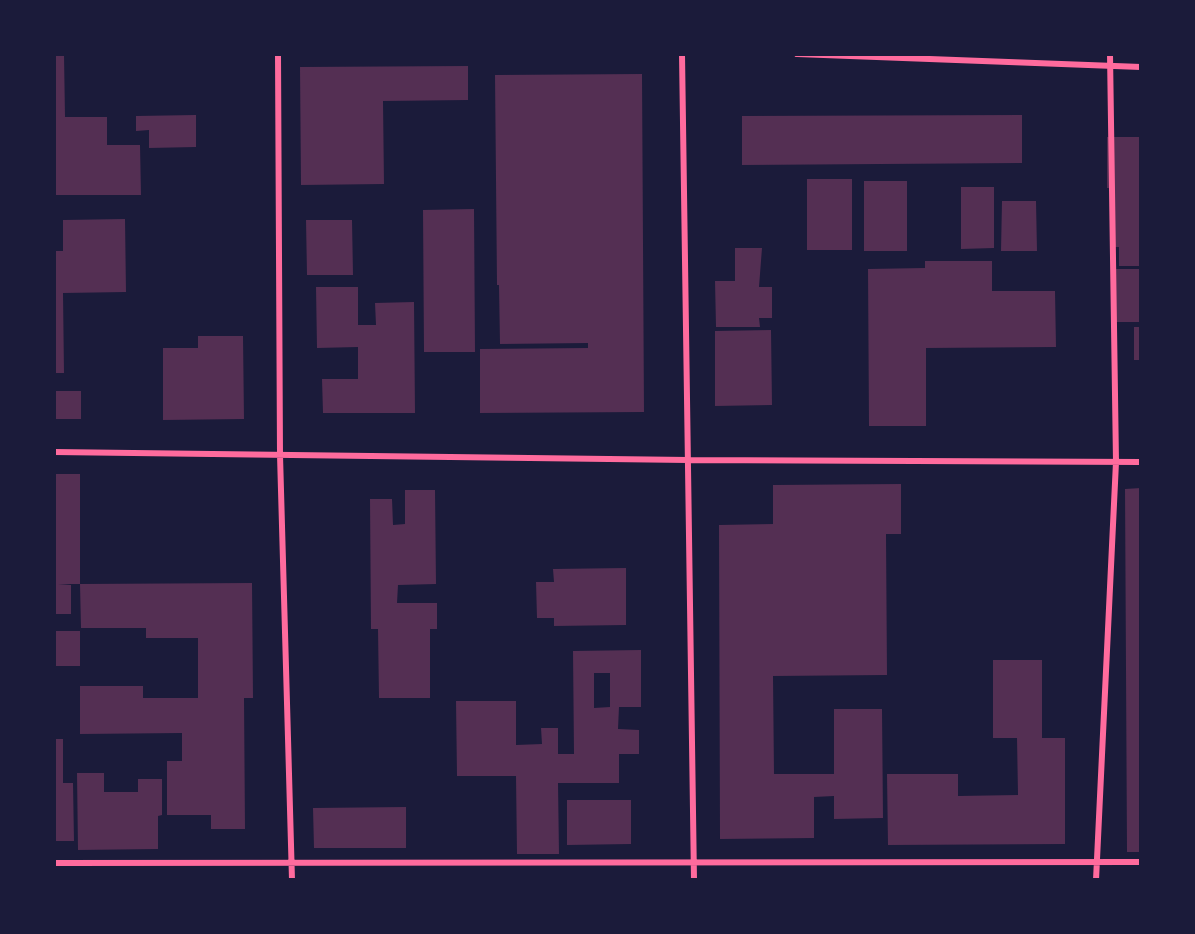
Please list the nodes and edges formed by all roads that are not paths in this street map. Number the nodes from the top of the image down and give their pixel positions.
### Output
1 (278, 54) edge
2 (682, 54) edge
3 (797, 54) edge
4 (1110, 54) edge
5 (1110, 67) junction
6 (1141, 67) edge
7 (54, 452) edge
8 (280, 455) junction
9 (688, 460) junction
10 (1116, 462) junction
11 (1141, 462) edge
12 (1141, 862) edge
13 (54, 863) edge
14 (292, 863) junction
15 (694, 863) junction
16 (1096, 863) junction
17 (292, 880) edge
18 (694, 880) edge
19 (1096, 880) edge

1 - 8 street
2 - 9 street
3 - 5 street
4 - 5 street
5 - 6 street
5 - 10 street
7 - 8 street
8 - 9 street
8 - 14 street
9 - 10 street
9 - 15 street
10 - 11 street
10 - 16 street
12 - 16 street
13 - 14 street
14 - 15 street
14 - 17 street
15 - 16 street
15 - 18 street
16 - 19 street

